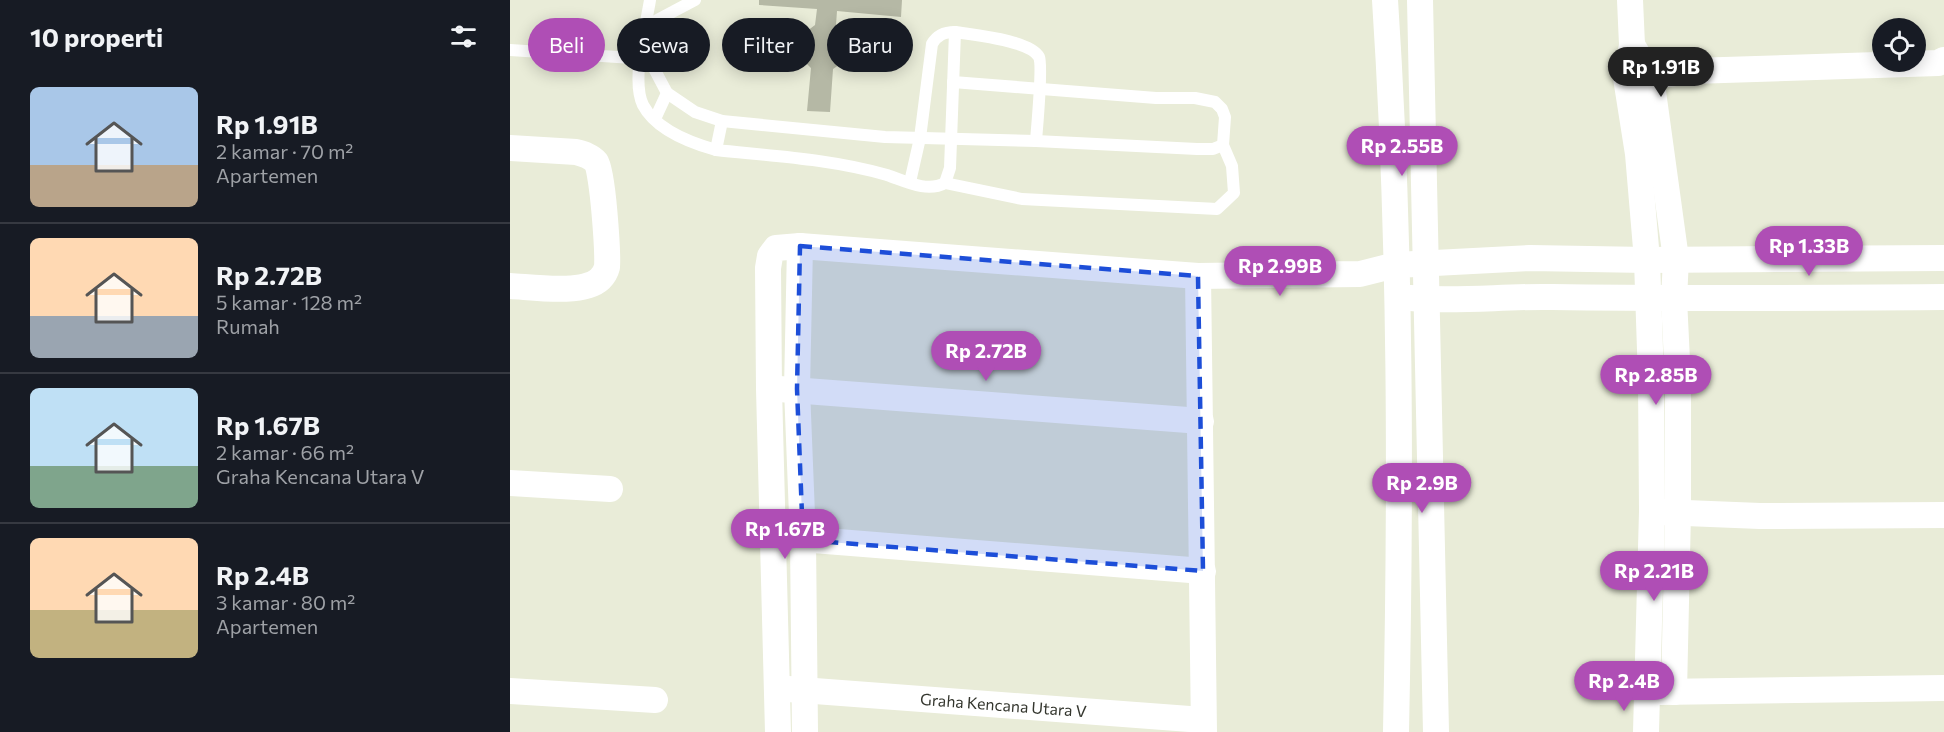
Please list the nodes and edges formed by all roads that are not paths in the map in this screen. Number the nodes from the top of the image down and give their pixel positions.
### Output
1 (650, 0) edge
2 (695, 0) edge
3 (1385, 0) edge
4 (1420, 0) edge
5 (1630, 0) edge
6 (648, 18) edge
7 (666, 18) edge
8 (955, 32) junction
9 (510, 50) edge
10 (617, 57) edge
11 (1942, 64) edge
12 (643, 72) edge
13 (653, 72) edge
14 (1639, 78) junction
15 (953, 82) junction
16 (1039, 89) junction
17 (667, 93) junction
18 (655, 119) junction
19 (722, 122) junction
20 (920, 138) junction
21 (951, 139) junction
22 (1036, 141) junction
23 (1223, 145) junction
24 (510, 148) edge
25 (716, 150) junction
26 (910, 182) junction
27 (945, 183) junction
28 (800, 246) junction
29 (1944, 258) edge
30 (1676, 259) junction
31 (1647, 260) junction
32 (1426, 264) junction
33 (1396, 265) junction
34 (1360, 274) junction
35 (1198, 276) junction
36 (510, 286) edge
37 (1396, 296) junction
38 (1944, 297) edge
39 (1647, 298) junction
40 (1428, 299) junction
41 (1674, 299) junction
42 (1651, 380) junction
43 (1678, 381) junction
44 (769, 390) junction
45 (797, 390) junction
46 (1201, 421) junction
47 (510, 483) edge
48 (610, 489) dead end
49 (1652, 511) junction
50 (1678, 512) junction
51 (1944, 515) edge
52 (773, 536) junction
53 (802, 540) junction
54 (1203, 571) junction
55 (777, 688) junction
56 (1944, 688) edge
57 (804, 690) junction
58 (510, 691) edge
59 (1646, 691) junction
60 (1674, 692) junction
61 (655, 700) dead end
62 (1204, 726) edge
63 (778, 732) edge
64 (805, 732) edge
65 (1396, 732) edge
66 (1436, 732) edge
67 (1646, 732) edge

1 - 6 lane
2 - 7 lane
3 - 33 street
4 - 32 street
5 - 14 street
8 - 15 lane
8 - 16 lane
8 - 20 lane
9 - 10 lane
11 - 14 street
12 - 18 lane
13 - 17 lane
14 - 30 street
14 - 31 street
15 - 16 lane
15 - 21 lane
16 - 22 lane
16 - 23 lane
17 - 18 lane
17 - 19 lane
18 - 25 lane
19 - 20 lane
19 - 25 lane
20 - 21 lane
20 - 26 lane
21 - 22 lane
21 - 27 lane
22 - 23 lane
23 - 27 lane
24 - 36 street
25 - 26 lane
26 - 27 lane
28 - 35 street
28 - 44 street
28 - 45 street
29 - 30 street
30 - 31 street
30 - 41 street
31 - 32 street
31 - 39 street
32 - 33 street
32 - 40 street
33 - 34 street
33 - 37 street
34 - 35 street
34 - 37 street
35 - 46 street
37 - 40 street
37 - 65 street
38 - 41 street
39 - 40 street
39 - 41 street
39 - 42 street
40 - 66 street
41 - 43 street
42 - 43 street
42 - 49 street
43 - 50 street
44 - 45 street
44 - 52 street
45 - 46 street
45 - 53 street
46 - 54 street
47 - 48 street
49 - 50 street
49 - 59 street
50 - 51 street
50 - 60 street
52 - 53 street
52 - 55 street
53 - 54 street
53 - 57 street
54 - 62 street
55 - 57 street, Graha Kencana Utara V
55 - 63 street
56 - 60 street
57 - 62 street, Graha Kencana Utara V
57 - 64 street
58 - 61 street
59 - 60 street
59 - 67 street

